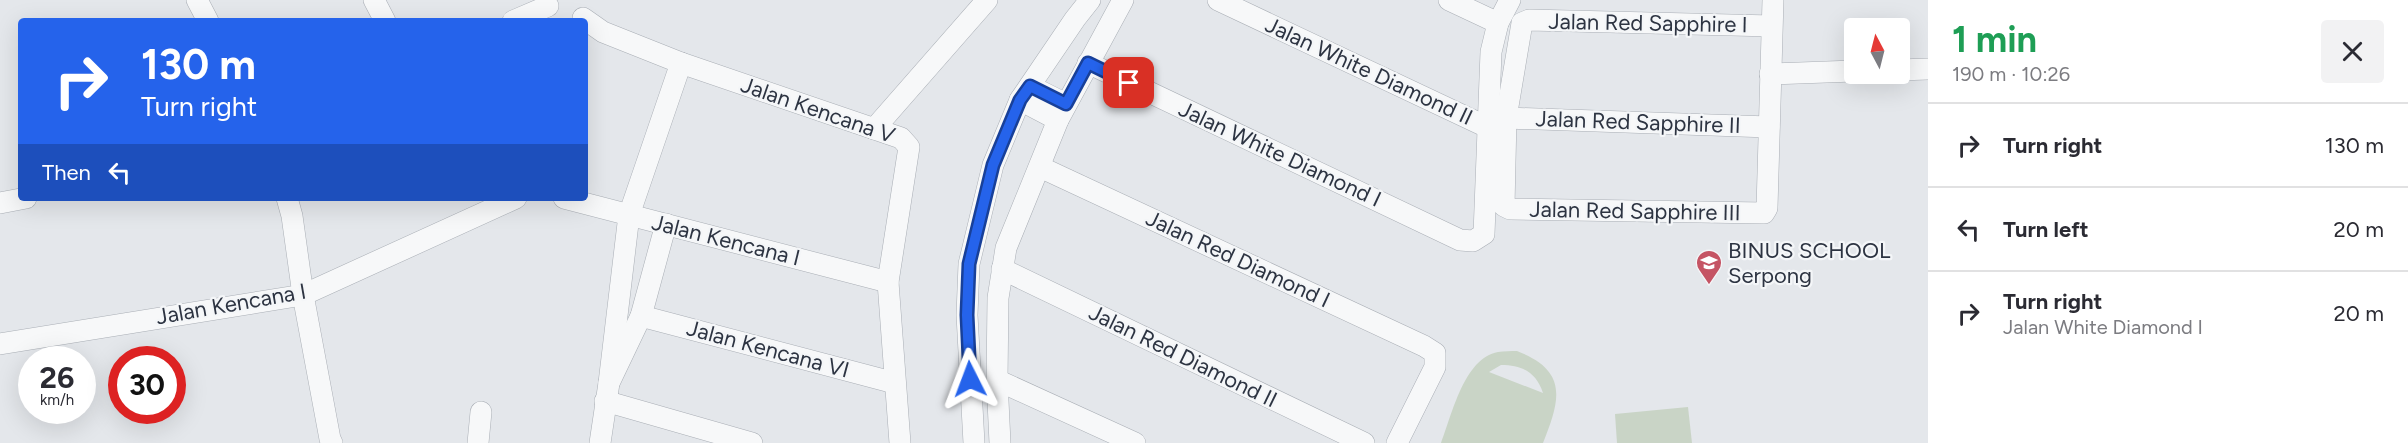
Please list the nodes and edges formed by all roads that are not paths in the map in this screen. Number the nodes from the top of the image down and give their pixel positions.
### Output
1 (197, 0) edge
2 (374, 0) edge
3 (987, 0) edge
4 (1090, 0) edge
5 (1123, 0) edge
6 (1218, 0) edge
7 (1449, 0) edge
8 (1510, 0) edge
9 (1773, 0) edge
10 (549, 13) edge
11 (206, 18) edge
12 (383, 18) edge
13 (526, 18) edge
14 (588, 20) edge
15 (1498, 23) junction
16 (1772, 26) junction
17 (681, 63) junction
18 (1088, 63) junction
19 (1928, 69) edge
20 (1910, 70) edge
21 (1844, 71) edge
22 (1770, 74) junction
23 (1025, 93) junction
24 (1062, 112) junction
25 (1497, 123) junction
26 (1769, 127) junction
27 (874, 129) junction
28 (1040, 167) junction
29 (18, 200) edge
30 (288, 201) edge
31 (509, 201) edge
32 (575, 201) edge
33 (0, 203) edge
34 (629, 215) junction
35 (666, 224) junction
36 (1002, 269) junction
37 (888, 282) junction
38 (303, 295) junction
39 (641, 315) junction
40 (0, 344) edge
41 (997, 380) junction
42 (895, 383) junction
43 (607, 392) junction
44 (481, 412) dead end
45 (332, 443) edge
46 (478, 443) edge
47 (600, 443) edge
48 (752, 443) edge
49 (900, 443) edge
50 (974, 443) edge
51 (1000, 443) edge
52 (1135, 443) edge
53 (1364, 443) edge
54 (1397, 443) edge

1 - 11 street
2 - 12 street
3 - 27 street
4 - 23 street
5 - 18 street
6 - 25 street, Jalan White Diamond II
7 - 15 street
8 - 15 street
9 - 16 street
10 - 13 street
14 - 17 street, Jalan Kencana V
15 - 25 street
16 - 22 street
16 - 25 street, Jalan Red Sapphire I
17 - 27 street, Jalan Kencana V
17 - 34 street
18 - 24 street
18 - 25 street, Jalan White Diamond I
19 - 20 street
21 - 22 street
22 - 26 street
23 - 24 street
23 - 50 street
24 - 28 street
25 - 26 street, Jalan Red Sapphire II
25 - 26 street, Jalan Red Sapphire III
27 - 37 street, Jalan Kencana V
28 - 36 street
28 - 54 street, Jalan Red Diamond I
29 - 33 street
30 - 38 street
31 - 38 street, Jalan Kencana I
32 - 34 street, Jalan Kencana I
34 - 35 street, Jalan Kencana I
34 - 43 street
35 - 37 street, Jalan Kencana I
35 - 39 street
36 - 41 street
36 - 53 street, Jalan Red Diamond II
37 - 42 street, Jalan Kencana V
38 - 40 street, Jalan Kencana I
38 - 45 street
39 - 42 street, Jalan Kencana VI
39 - 43 street
41 - 51 street
41 - 52 street
42 - 49 street, Jalan Kencana V
43 - 47 street
43 - 48 street
44 - 46 street

